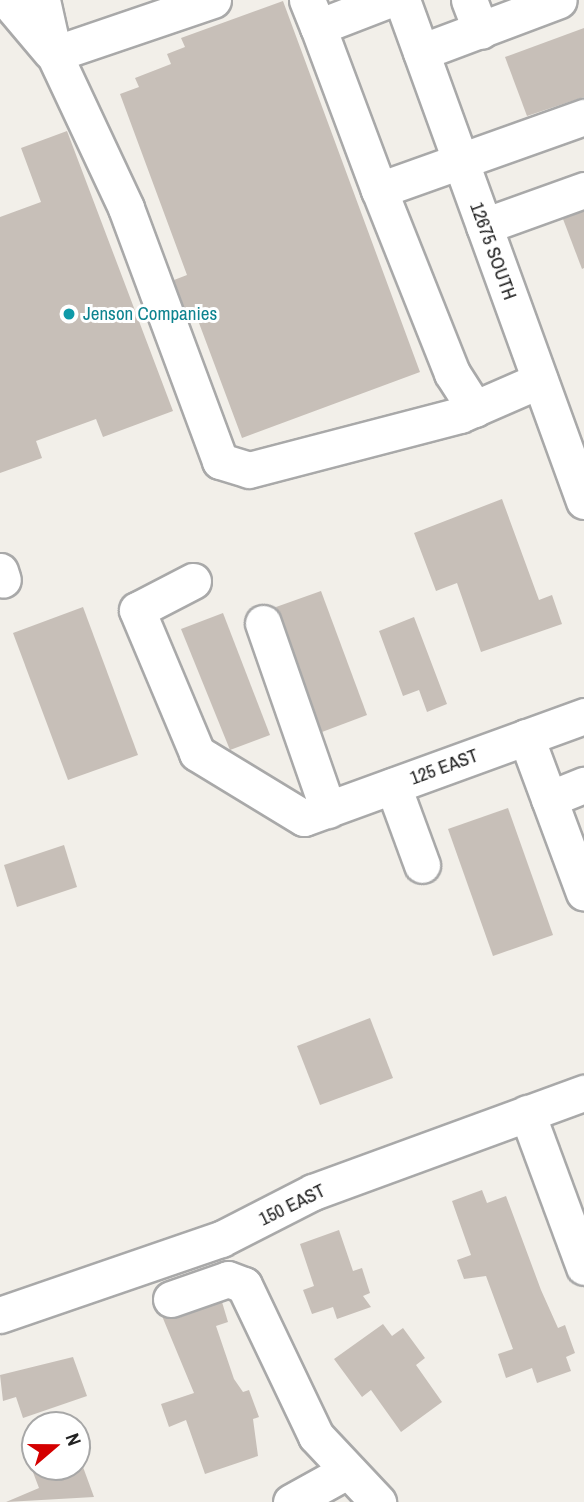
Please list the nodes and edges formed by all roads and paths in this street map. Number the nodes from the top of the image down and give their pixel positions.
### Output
1 (7, 0) edge
2 (42, 0) edge
3 (388, 0) edge
4 (402, 0) edge
5 (559, 0) edge
6 (191, 3) edge
7 (313, 13) edge
8 (475, 15) edge
9 (421, 52) junction
10 (54, 54) junction
11 (584, 117) edge
12 (459, 158) junction
13 (379, 190) junction
14 (584, 190) edge
15 (484, 226) junction
16 (540, 380) junction
17 (475, 409) junction
18 (584, 501) edge
19 (193, 581) dead end
20 (263, 623) dead end
21 (584, 716) edge
22 (526, 737) junction
23 (584, 785) edge
24 (393, 786) junction
25 (549, 799) junction
26 (316, 814) junction
27 (422, 866) dead end
28 (584, 893) edge
29 (584, 1093) edge
30 (527, 1113) junction
31 (584, 1267) edge
32 (171, 1299) dead end
33 (0, 1315) edge
34 (347, 1471) junction
35 (291, 1502) edge
36 (378, 1502) edge

1 - 10 street
2 - 10 street
3 - 7 street
4 - 9 street, 12675 SOUTH
5 - 8 street
6 - 10 street
7 - 13 street
8 - 9 street
9 - 12 street, 12675 SOUTH
10 - 17 street
11 - 12 street
12 - 13 street
12 - 15 street, 12675 SOUTH
13 - 17 street
14 - 15 street
15 - 16 street, 12675 SOUTH
16 - 17 street
16 - 18 street, 12675 SOUTH
19 - 26 street
20 - 26 street
21 - 22 street, 125 EAST
22 - 24 street, 125 EAST
22 - 25 street
23 - 25 street
24 - 26 street, 125 EAST
24 - 27 street
25 - 28 street
29 - 30 street, 150 EAST
30 - 31 street
30 - 33 street, 150 EAST
32 - 34 street
34 - 35 street
34 - 36 street

